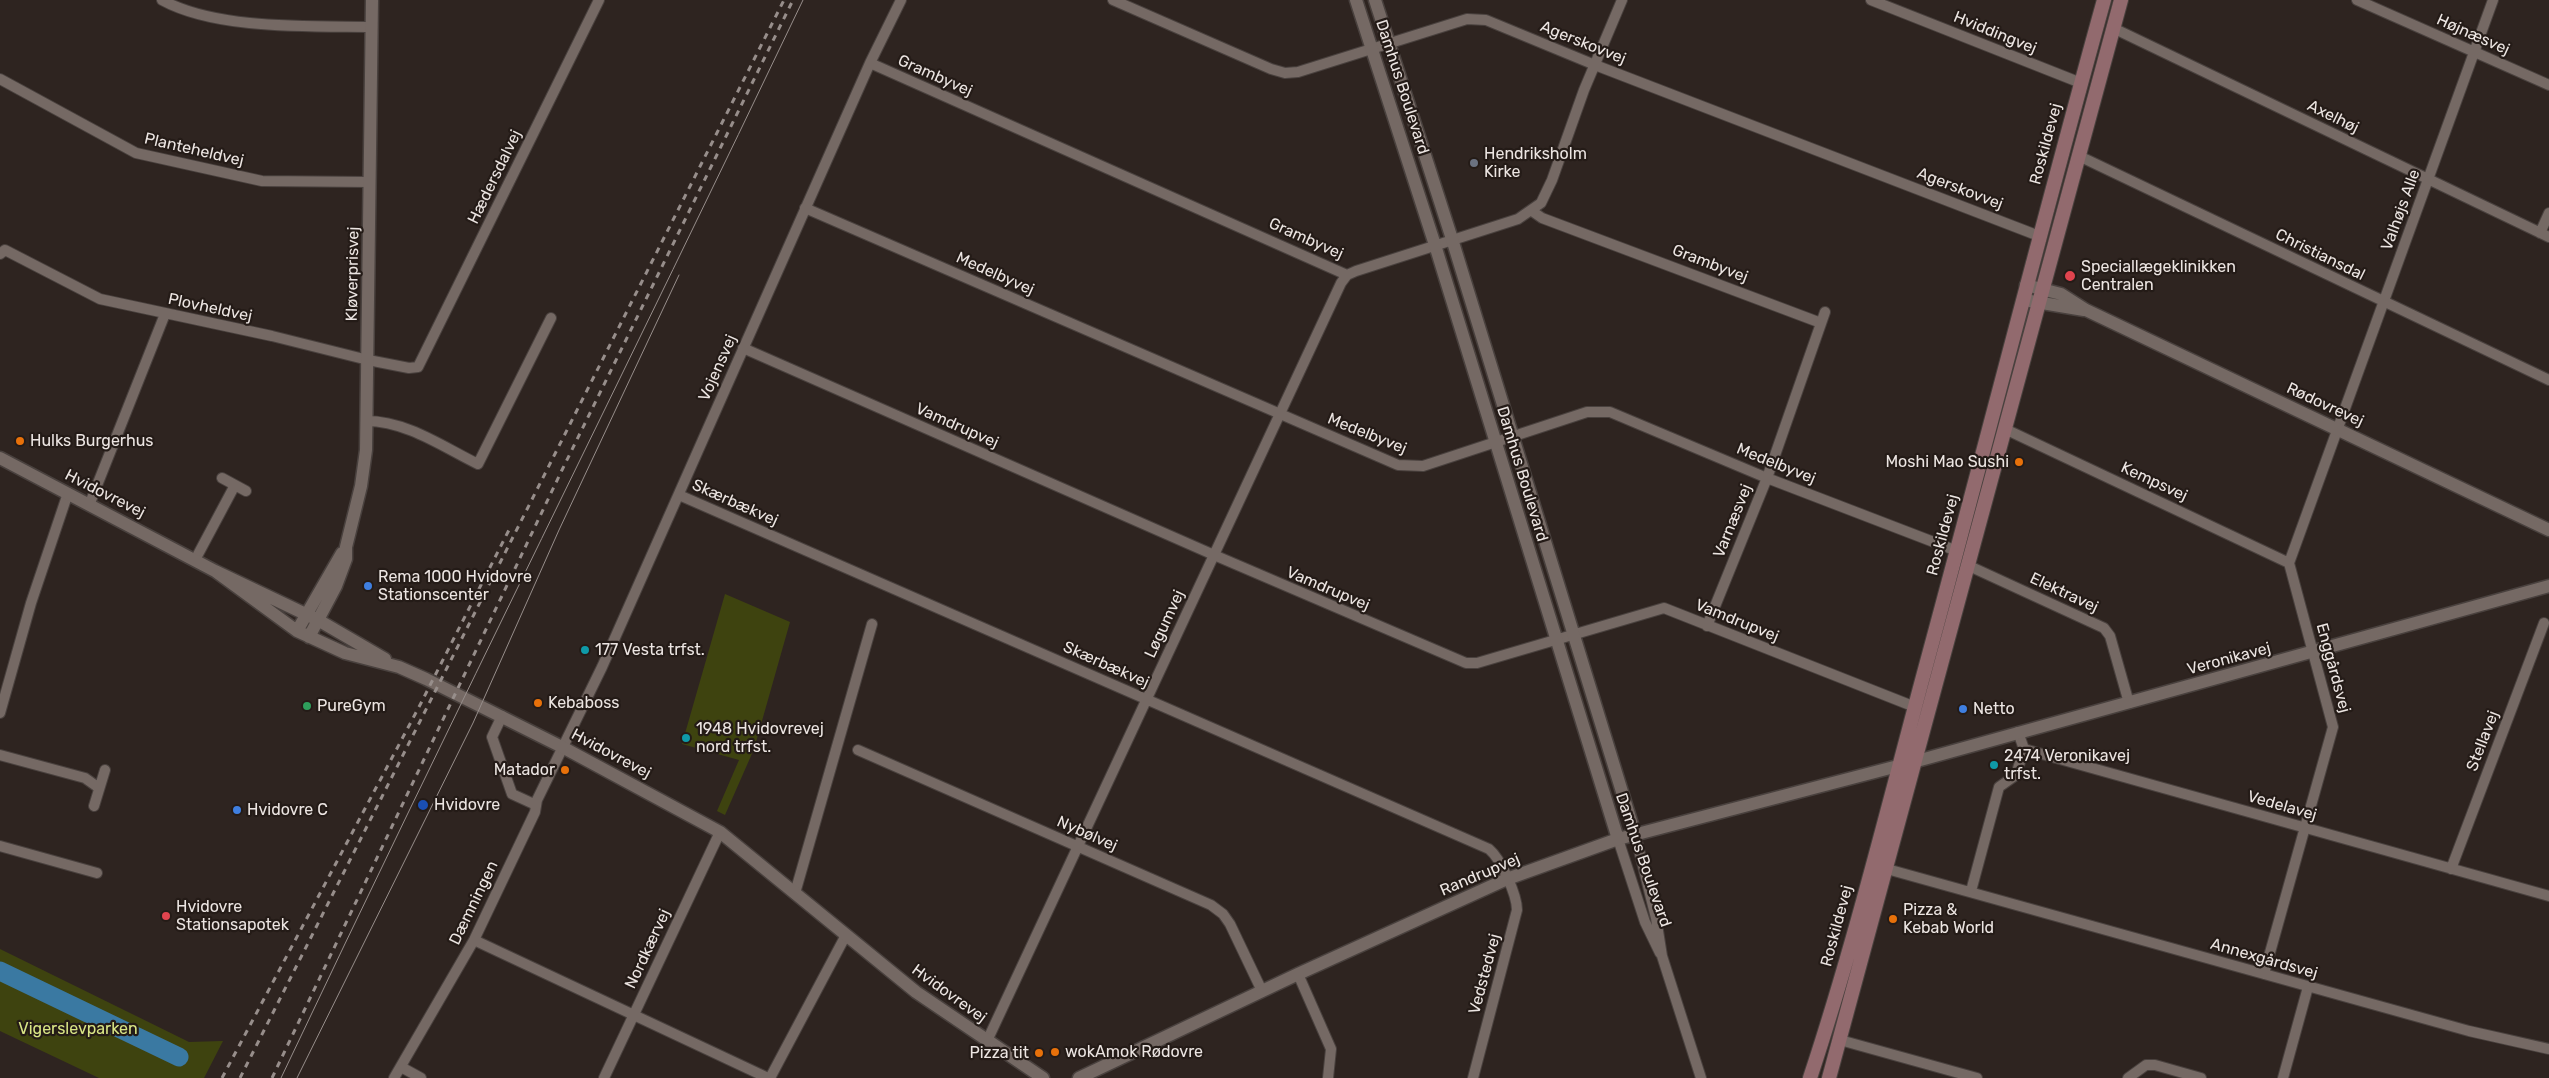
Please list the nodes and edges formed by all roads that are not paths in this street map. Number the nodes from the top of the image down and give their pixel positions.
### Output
1 (162, 0) edge
2 (372, 0) edge
3 (599, 0) edge
4 (901, 0) edge
5 (1113, 0) edge
6 (1356, 0) edge
7 (1375, 0) edge
8 (1622, 0) edge
9 (1871, 0) edge
10 (2104, 0) edge
11 (2121, 0) edge
12 (2357, 0) edge
13 (2494, 0) edge
14 (2380, 4) edge
15 (372, 27) junction
16 (2113, 28) junction
17 (1389, 45) junction
18 (1373, 49) junction
19 (2475, 52) junction
20 (870, 64) junction
21 (1596, 65) junction
22 (0, 79) edge
23 (2081, 83) junction
24 (2549, 85) edge
25 (2079, 156) junction
26 (2428, 180) junction
27 (370, 182) junction
28 (806, 208) junction
29 (1532, 211) junction
30 (2549, 213) edge
31 (2545, 235) edge
32 (2039, 236) junction
33 (1452, 239) junction
34 (1435, 245) junction
35 (3, 252) edge
36 (1347, 275) junction
37 (2026, 285) junction
38 (2042, 296) junction
39 (2022, 299) junction
40 (2384, 302) junction
41 (1825, 312) dead end
42 (165, 314) junction
43 (551, 318) dead end
44 (1821, 323) junction
45 (743, 348) junction
46 (368, 360) junction
47 (418, 367) joint
48 (2549, 380) edge
49 (1280, 414) junction
50 (366, 421) junction
51 (2005, 429) junction
52 (2339, 430) junction
53 (1512, 437) junction
54 (1495, 442) junction
55 (0, 458) edge
56 (222, 478) dead end
57 (1767, 478) junction
58 (235, 485) junction
59 (246, 491) dead end
60 (68, 493) junction
61 (679, 495) junction
62 (90, 503) junction
63 (2549, 530) edge
64 (1957, 551) junction
65 (1214, 555) junction
66 (195, 560) junction
67 (2289, 563) junction
68 (1967, 564) junction
69 (215, 571) junction
70 (2549, 586) edge
71 (313, 617) junction
72 (872, 624) dead end
73 (2544, 624) dead end
74 (1707, 626) junction
75 (296, 631) junction
76 (1573, 636) junction
77 (309, 637) junction
78 (1556, 639) junction
79 (2313, 654) junction
80 (398, 667) junction
81 (1146, 699) junction
82 (2129, 703) junction
83 (1915, 707) junction
84 (0, 713) edge
85 (502, 716) junction
86 (2018, 732) junction
87 (564, 748) junction
88 (2024, 749) junction
89 (858, 750) dead end
90 (0, 755) edge
91 (1917, 761) junction
92 (1900, 766) junction
93 (105, 770) dead end
94 (99, 788) junction
95 (536, 805) junction
96 (94, 806) dead end
97 (2305, 828) junction
98 (720, 832) junction
99 (1635, 834) junction
100 (1618, 839) junction
101 (0, 846) edge
102 (1079, 847) junction
103 (2451, 868) junction
104 (1887, 869) junction
105 (98, 873) dead end
106 (1507, 880) junction
107 (1971, 891) junction
108 (795, 893) junction
109 (2549, 896) edge
110 (846, 935) junction
111 (474, 940) junction
112 (1662, 956) junction
113 (1298, 974) junction
114 (2264, 974) junction
115 (2308, 987) junction
116 (1262, 991) junction
117 (634, 1015) junction
118 (1840, 1040) junction
119 (987, 1041) junction
120 (2549, 1049) edge
121 (401, 1067) junction
122 (394, 1078) edge
123 (421, 1078) edge
124 (604, 1078) edge
125 (769, 1078) edge
126 (1043, 1078) edge
127 (1079, 1078) edge
128 (1328, 1078) edge
129 (1473, 1078) edge
130 (1701, 1078) edge
131 (1810, 1078) edge
132 (1830, 1078) edge
133 (1977, 1078) edge
134 (2128, 1078) edge
135 (2201, 1078) edge
136 (2283, 1078) edge

1 - 15 street
2 - 15 street, Kløverprisvej
3 - 47 street, Hædersdalvej
4 - 20 street, Vojensvej
5 - 18 street, Agerskovvej
6 - 18 street, Damhus Boulevard
7 - 17 street, Damhus Boulevard
8 - 21 street
9 - 23 street, Hviddingvej
10 - 23 main road, Roskildevej
11 - 16 main road, Roskildevej
12 - 14 street, Højnæsvej
13 - 19 street, Valhøjs Alle
14 - 19 street, Højnæsvej
15 - 27 street, Kløverprisvej
16 - 25 main road, Roskildevej
16 - 26 street, Axelhøj
17 - 18 street, Agerskovvej
17 - 21 street, Agerskovvej
17 - 33 street, Damhus Boulevard
18 - 34 street, Damhus Boulevard
19 - 24 street, Højnæsvej
19 - 26 street, Valhøjs Alle
20 - 28 street, Vojensvej
20 - 36 street, Grambyvej
21 - 29 street
21 - 32 street, Agerskovvej
22 - 27 street, Planteheldvej
23 - 32 main road, Roskildevej
25 - 38 main road, Roskildevej
25 - 40 street, Christiansdal
26 - 31 street, Axelhøj
26 - 40 street, Valhøjs Alle
27 - 46 street, Kløverprisvej
28 - 45 street, Vojensvej
28 - 49 street, Medelbyvej
29 - 33 street, Grambyvej
29 - 44 street, Grambyvej
30 - 31 street, Axelhøj
32 - 37 main road, Roskildevej
33 - 34 street, Grambyvej
33 - 53 street, Damhus Boulevard
34 - 36 street, Grambyvej
34 - 54 street, Damhus Boulevard
35 - 42 street, Plovheldvej
36 - 49 street, Løgumvej
37 - 38 street, Rødovrevej
37 - 39 main road, Roskildevej
38 - 39 street, Rødovrevej
38 - 51 main road, Roskildevej
38 - 52 street, Rødovrevej
39 - 64 main road, Roskildevej
40 - 48 street, Christiansdal
40 - 52 street, Valhøjs Alle
41 - 44 street, Varnæsvej
42 - 46 street, Plovheldvej
42 - 62 street
43 - 50 street
44 - 57 street, Varnæsvej
45 - 61 street, Vojensvej
45 - 65 street, Vamdrupvej
46 - 47 street, Plovheldvej
46 - 50 street, Kløverprisvej
49 - 54 street, Medelbyvej
49 - 65 street, Løgumvej
50 - 71 street, Kløverprisvej
51 - 67 street, Kempsvej
51 - 68 main road, Roskildevej
52 - 63 street, Rødovrevej
52 - 67 street
53 - 54 street, Medelbyvej
53 - 57 street, Medelbyvej
53 - 76 street, Damhus Boulevard
54 - 78 street, Damhus Boulevard
55 - 60 street, Hvidovrevej
56 - 58 street
57 - 64 street, Medelbyvej
57 - 74 street, Varnæsvej
58 - 59 street
58 - 66 street
60 - 62 street, Hvidovrevej
60 - 84 street
61 - 81 street, Skærbækvej
61 - 87 street, Vojensvej
62 - 66 street, Hvidovrevej
64 - 83 main road, Roskildevej
65 - 78 street, Vamdrupvej
65 - 81 street, Løgumvej
66 - 69 street, Hvidovrevej
67 - 79 street, Enggårdsvej
68 - 82 street, Elektravej
68 - 91 main road, Roskildevej
69 - 71 street, Hvidovrevej
69 - 75 street, Hvidovrevej
70 - 79 street, Veronikavej
71 - 75 street, Kløverprisvej
71 - 77 street, Kløverprisvej
71 - 80 street, Hvidovrevej
72 - 108 street
73 - 103 street, Stellavej
74 - 76 street, Vamdrupvej
74 - 83 street, Vamdrupvej
75 - 77 street, Hvidovrevej
76 - 78 street, Vamdrupvej
76 - 99 street, Damhus Boulevard
77 - 80 street, Hvidovrevej
78 - 100 street, Damhus Boulevard
79 - 82 street, Veronikavej
79 - 97 street, Enggårdsvej
80 - 85 street, Hvidovrevej
81 - 102 street, Løgumvej
81 - 106 street, Skærbækvej
82 - 86 street, Veronikavej
83 - 92 main road, Roskildevej
85 - 87 street, Hvidovrevej
85 - 95 street
86 - 88 street
86 - 91 street, Veronikavej
87 - 95 street, Dæmningen
87 - 98 street, Hvidovrevej
88 - 97 street, Vedelavej
88 - 107 street
89 - 102 street, Nybølvej
90 - 94 street
91 - 92 street, Randrupvej
91 - 104 main road, Roskildevej
92 - 99 street, Randrupvej
92 - 131 main road, Roskildevej
93 - 94 street
94 - 96 street
95 - 111 street, Dæmningen
97 - 103 street, Vedelavej
97 - 114 street, Enggårdsvej
98 - 108 street, Hvidovrevej
98 - 117 street, Nordkærvej
99 - 100 street, Randrupvej
99 - 112 street, Damhus Boulevard
100 - 106 street, Randrupvej
100 - 112 street, Damhus Boulevard
101 - 105 street
102 - 116 street, Nybølvej
102 - 119 street, Løgumvej
103 - 109 street, Vedelavej
104 - 107 street, Annexgårdsvej
104 - 118 main road, Roskildevej
106 - 113 street, Randrupvej
106 - 129 street, Vedstedvej
107 - 114 street, Annexgårdsvej
108 - 110 street, Hvidovrevej
110 - 119 street, Hvidovrevej
110 - 125 street
111 - 117 street
111 - 121 street, Dæmningen
112 - 130 street, Damhus Boulevard
113 - 116 street, Randrupvej
113 - 128 street
114 - 115 street, Annexgårdsvej
115 - 120 street, Annexgårdsvej
115 - 136 street
116 - 127 street, Randrupvej
117 - 124 street, Nordkærvej
117 - 125 street
118 - 132 main road, Roskildevej
118 - 133 street
119 - 126 street, Hvidovrevej
121 - 122 street, Dæmningen
121 - 123 street
134 - 135 street

